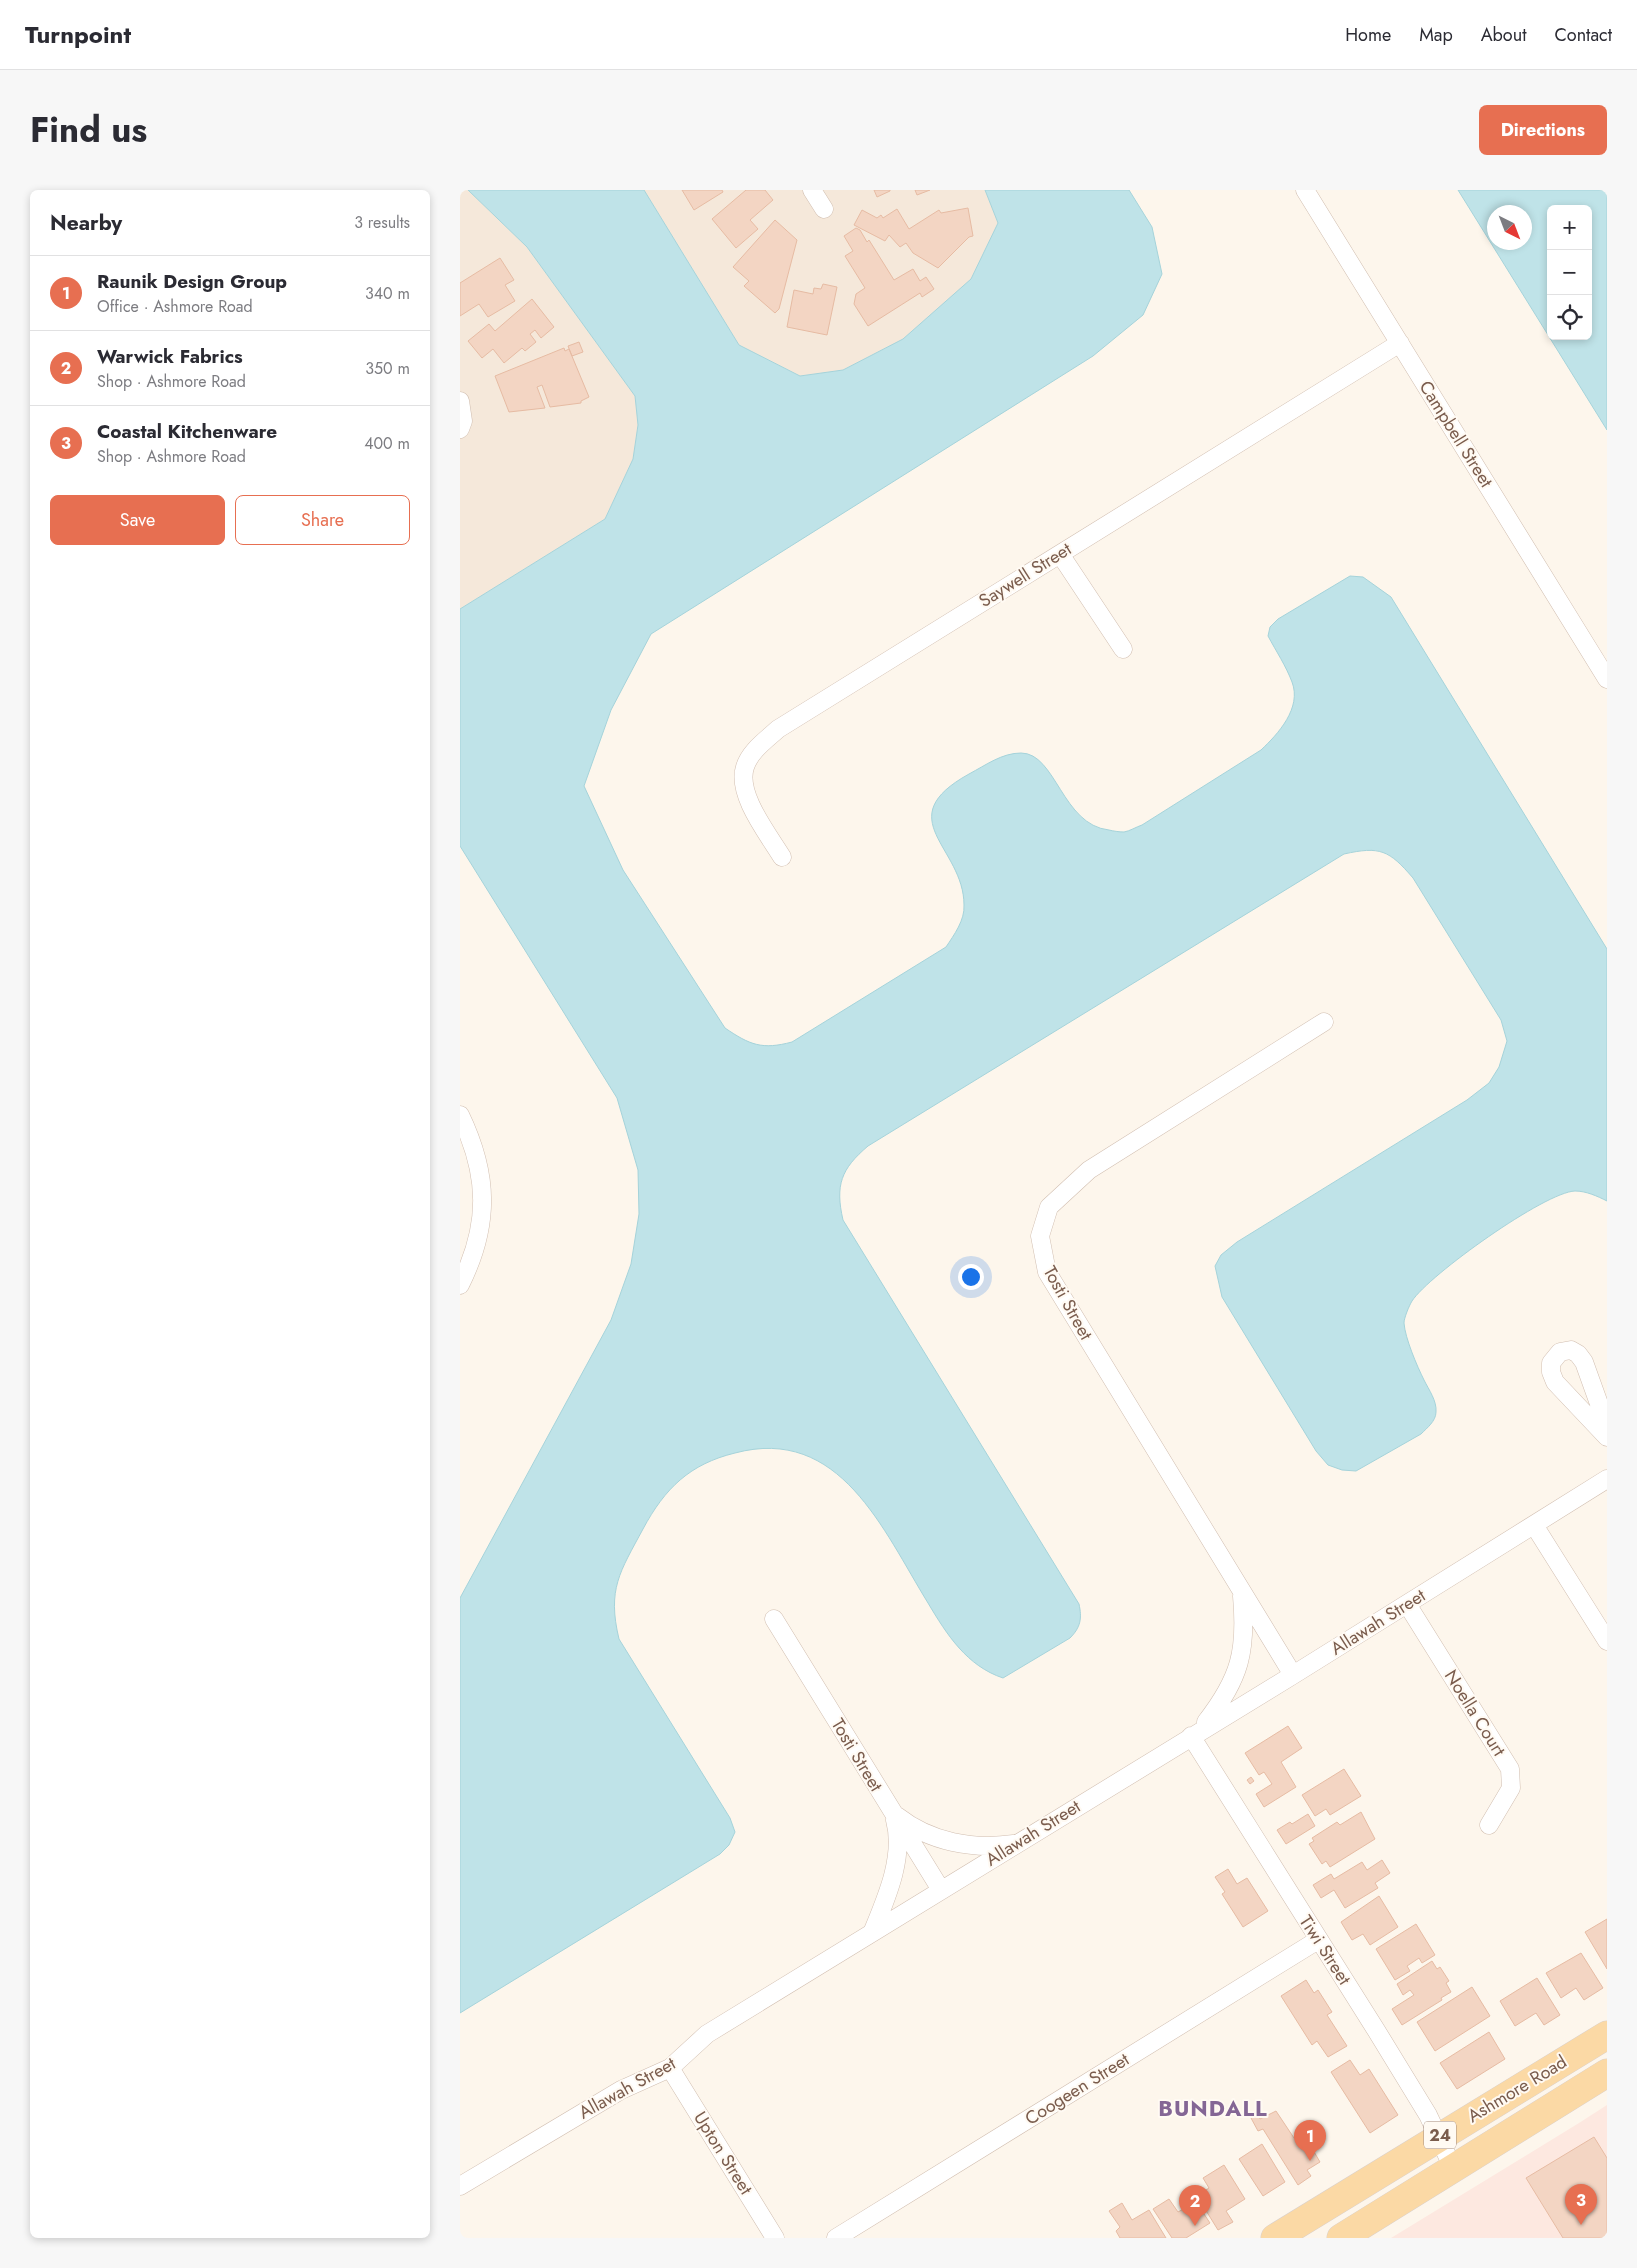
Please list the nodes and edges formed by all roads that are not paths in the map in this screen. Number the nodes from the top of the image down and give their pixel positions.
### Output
1 (812, 190) edge
2 (1305, 190) edge
3 (824, 209) dead end
4 (1400, 343) junction
5 (460, 402) edge
6 (460, 429) edge
7 (1060, 554) junction
8 (1123, 649) dead end
9 (1607, 679) edge
10 (782, 857) dead end
11 (1324, 1022) dead end
12 (460, 1115) edge
13 (460, 1285) edge
14 (1607, 1426) edge
15 (1607, 1437) edge
16 (1607, 1479) edge
17 (1534, 1525) junction
18 (1242, 1593) junction
19 (1407, 1604) junction
20 (774, 1619) dead end
21 (1607, 1641) edge
22 (1292, 1675) junction
23 (1195, 1733) junction
24 (891, 1811) junction
25 (1489, 1825) dead end
26 (1016, 1844) junction
27 (941, 1890) junction
28 (872, 1933) junction
29 (1318, 1940) junction
30 (1607, 2035) edge
31 (670, 2068) junction
32 (1607, 2073) edge
33 (1438, 2137) junction
34 (1453, 2168) junction
35 (460, 2186) edge
36 (775, 2238) edge
37 (836, 2238) edge
38 (1275, 2238) edge
39 (1341, 2238) edge

1 - 3 street
2 - 4 street, Campbell Street
4 - 7 street, Saywell Street
4 - 9 street, Campbell Street
5 - 6 street
7 - 8 street
7 - 10 street, Saywell Street
11 - 18 street, Tosti Street
12 - 13 street
14 - 15 street
16 - 17 street, Allawah Street
17 - 19 street, Allawah Street
17 - 21 street
18 - 22 street, Tosti Street
18 - 23 street
19 - 22 street, Allawah Street
19 - 25 street, Noella Court
20 - 24 street, Tosti Street
22 - 23 street, Allawah Street
23 - 26 street, Allawah Street
23 - 29 street, Tiwi Street
24 - 26 street
24 - 27 street, Tosti Street
24 - 28 street
26 - 27 street, Allawah Street
27 - 28 street, Allawah Street
28 - 31 street, Allawah Street
29 - 33 street, Tiwi Street
29 - 37 street, Coogeen Street
30 - 33 main road, Ashmore Road / 24
31 - 35 street, Allawah Street
31 - 36 street, Upton Street
32 - 34 main road, Ashmore Road / 24
33 - 34 street, Tiwi Street
33 - 38 main road, Ashmore Road / 24
34 - 39 main road, Ashmore Road / 24

